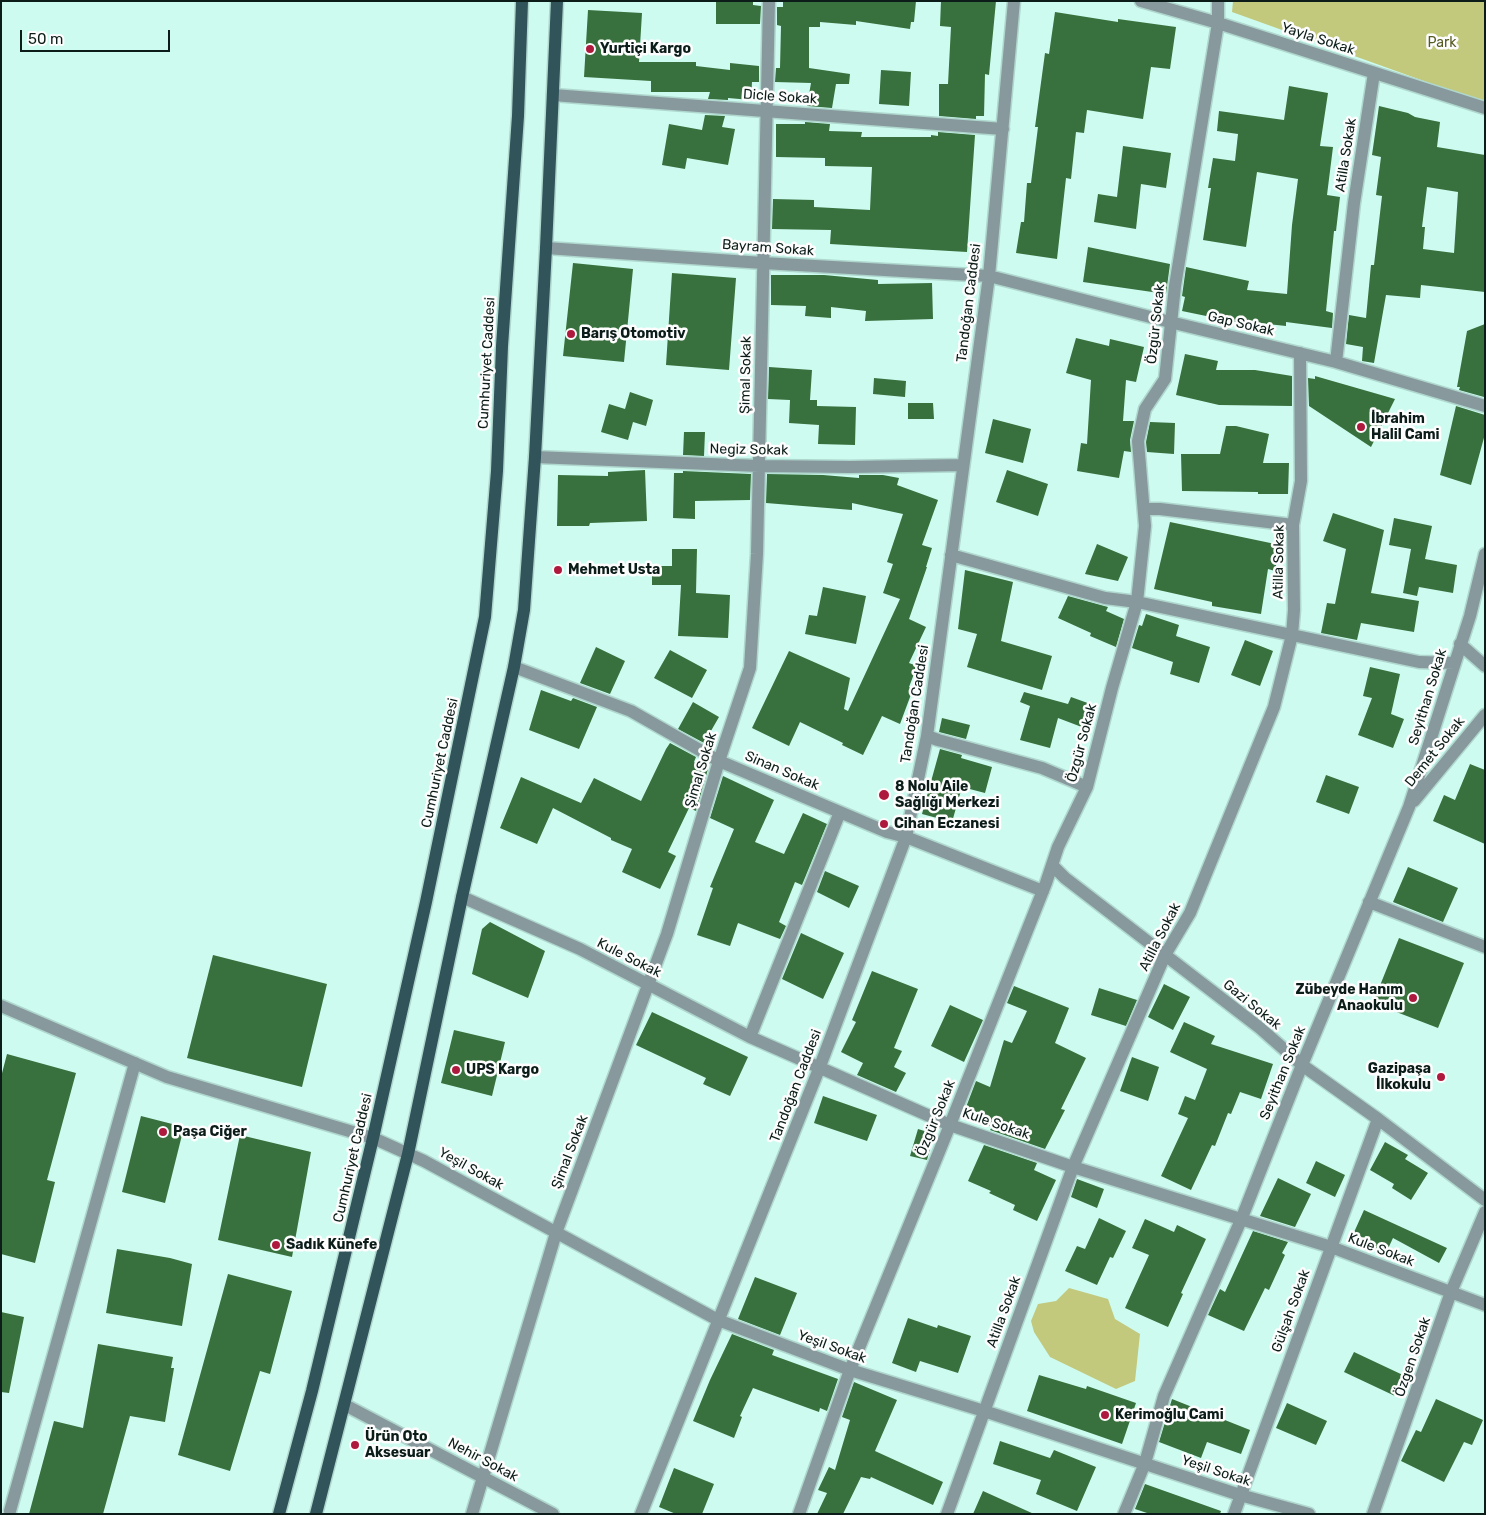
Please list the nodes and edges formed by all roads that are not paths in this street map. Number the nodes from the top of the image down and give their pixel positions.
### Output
1 (522, 1) edge
2 (557, 1) edge
3 (769, 1) edge
4 (1014, 1) edge
5 (1142, 1) edge
6 (1218, 1) edge
7 (1218, 23) junction
8 (1374, 73) junction
9 (554, 95) junction
10 (1485, 108) edge
11 (767, 110) junction
12 (1003, 129) junction
13 (546, 248) junction
14 (763, 263) junction
15 (989, 276) junction
16 (1170, 322) junction
17 (1300, 353) junction
18 (1336, 362) junction
19 (1485, 406) edge
20 (534, 457) junction
21 (964, 465) junction
22 (759, 466) junction
23 (1144, 508) junction
24 (1293, 525) junction
25 (1485, 554) edge
26 (951, 555) junction
27 (1137, 602) junction
28 (1292, 635) junction
29 (1460, 644) junction
30 (1456, 663) junction
31 (1485, 666) edge
32 (514, 667) junction
33 (1485, 715) edge
34 (927, 736) junction
35 (719, 760) junction
36 (1087, 787) junction
37 (1409, 807) junction
38 (840, 812) junction
39 (906, 837) junction
40 (1052, 865) junction
41 (1043, 891) junction
42 (462, 897) junction
43 (1369, 902) junction
44 (1485, 947) edge
45 (1165, 955) junction
46 (650, 985) junction
47 (1, 1006) edge
48 (750, 1037) junction
49 (135, 1063) junction
50 (1302, 1065) junction
51 (819, 1069) junction
52 (1378, 1119) junction
53 (950, 1124) junction
54 (373, 1138) junction
55 (408, 1154) junction
56 (1073, 1167) junction
57 (1485, 1200) edge
58 (1485, 1212) edge
59 (1241, 1220) junction
60 (556, 1233) junction
61 (1331, 1247) junction
62 (1451, 1292) junction
63 (1485, 1304) edge
64 (718, 1320) junction
65 (850, 1370) junction
66 (345, 1405) junction
67 (984, 1411) junction
68 (1145, 1463) junction
69 (482, 1476) junction
70 (1240, 1495) junction
71 (8, 1509) edge
72 (279, 1514) edge
73 (316, 1514) edge
74 (472, 1514) edge
75 (553, 1514) edge
76 (641, 1514) edge
77 (799, 1514) edge
78 (947, 1514) edge
79 (1124, 1514) edge
80 (1234, 1514) edge
81 (1309, 1514) edge
82 (1374, 1514) edge

1 - 54 main road, Cumhuriyet Caddesi
2 - 9 main road
3 - 11 street, Şimal Sokak
4 - 12 street, Tandoğan Caddesi
5 - 7 street, Yayla Sokak
6 - 7 street, Özgür Sokak
7 - 8 street, Yayla Sokak
7 - 16 street, Özgür Sokak
8 - 10 street, Yayla Sokak
8 - 18 street, Atilla Sokak
9 - 11 street, Dicle Sokak
9 - 13 main road
11 - 12 street, Dicle Sokak
11 - 14 street, Şimal Sokak
12 - 15 street, Tandoğan Caddesi
13 - 14 street, Bayram Sokak
13 - 20 main road
14 - 15 street, Bayram Sokak
14 - 22 street, Şimal Sokak
15 - 16 street, Gap Sokak
15 - 21 street, Tandoğan Caddesi
16 - 17 street, Gap Sokak
16 - 23 street, Özgür Sokak
17 - 18 street, Gap Sokak
17 - 24 street, Atilla Sokak
18 - 19 street, Gap Sokak
20 - 22 street, Negiz Sokak
20 - 32 main road
21 - 22 street, Negiz Sokak
21 - 26 street, Tandoğan Caddesi
22 - 35 street, Şimal Sokak
23 - 24 street
23 - 27 street, Özgür Sokak
24 - 28 street, Atilla Sokak
25 - 29 street, Seyithan Sokak
26 - 27 street
26 - 34 street, Tandoğan Caddesi
27 - 28 street
27 - 36 street, Özgür Sokak
28 - 30 street
28 - 45 street, Atilla Sokak
29 - 30 street, Seyithan Sokak
29 - 31 street
30 - 37 street, Seyithan Sokak
32 - 35 street, Sinan Sokak
32 - 42 main road
33 - 37 street, Demet Sokak
34 - 36 street
34 - 39 street, Tandoğan Caddesi
35 - 38 street, Sinan Sokak
35 - 46 street, Şimal Sokak
36 - 40 street, Özgür Sokak
37 - 43 street, Seyithan Sokak
38 - 39 street, Sinan Sokak
38 - 48 street
39 - 41 street, Sinan Sokak
39 - 51 street, Tandoğan Caddesi
40 - 41 street, Özgür Sokak
40 - 45 street, Gazi Sokak
41 - 53 street, Özgür Sokak
42 - 46 street, Kule Sokak
42 - 55 main road
43 - 44 street
43 - 50 street, Seyithan Sokak
45 - 50 street, Gazi Sokak
45 - 56 street, Atilla Sokak
46 - 48 street, Kule Sokak
46 - 60 street, Şimal Sokak
47 - 49 street, Yeşil Sokak
48 - 51 street, Kule Sokak
49 - 54 street, Yeşil Sokak
49 - 71 street
50 - 52 street, Gazi Sokak
50 - 59 street, Seyithan Sokak
51 - 53 street, Kule Sokak
51 - 64 street, Tandoğan Caddesi
52 - 57 street, Gazi Sokak
52 - 61 street, Gülşah Sokak
53 - 56 street, Kule Sokak
53 - 65 street, Özgür Sokak
54 - 55 street, Yeşil Sokak
54 - 72 main road, Cumhuriyet Caddesi
55 - 60 street, Yeşil Sokak
55 - 66 main road
56 - 59 street, Kule Sokak
56 - 67 street, Atilla Sokak
58 - 62 street, Özgen Sokak
59 - 61 street, Kule Sokak
59 - 68 street, Seyithan Sokak
60 - 64 street, Yeşil Sokak
60 - 69 street, Şimal Sokak
61 - 62 street, Kule Sokak
61 - 70 street, Gülşah Sokak
62 - 63 street, Kule Sokak
62 - 82 street, Özgen Sokak
64 - 65 street, Yeşil Sokak
64 - 76 street, Tandoğan Caddesi
65 - 67 street, Yeşil Sokak
65 - 77 street, Özgür Sokak
66 - 69 street, Nehir Sokak
66 - 73 main road
67 - 68 street, Yeşil Sokak
67 - 78 street, Atilla Sokak
68 - 70 street, Yeşil Sokak
68 - 79 street, Seyithan Sokak
69 - 74 street, Şimal Sokak
69 - 75 street, Nehir Sokak
70 - 80 street, Gülşah Sokak
70 - 81 street, Yeşil Sokak

